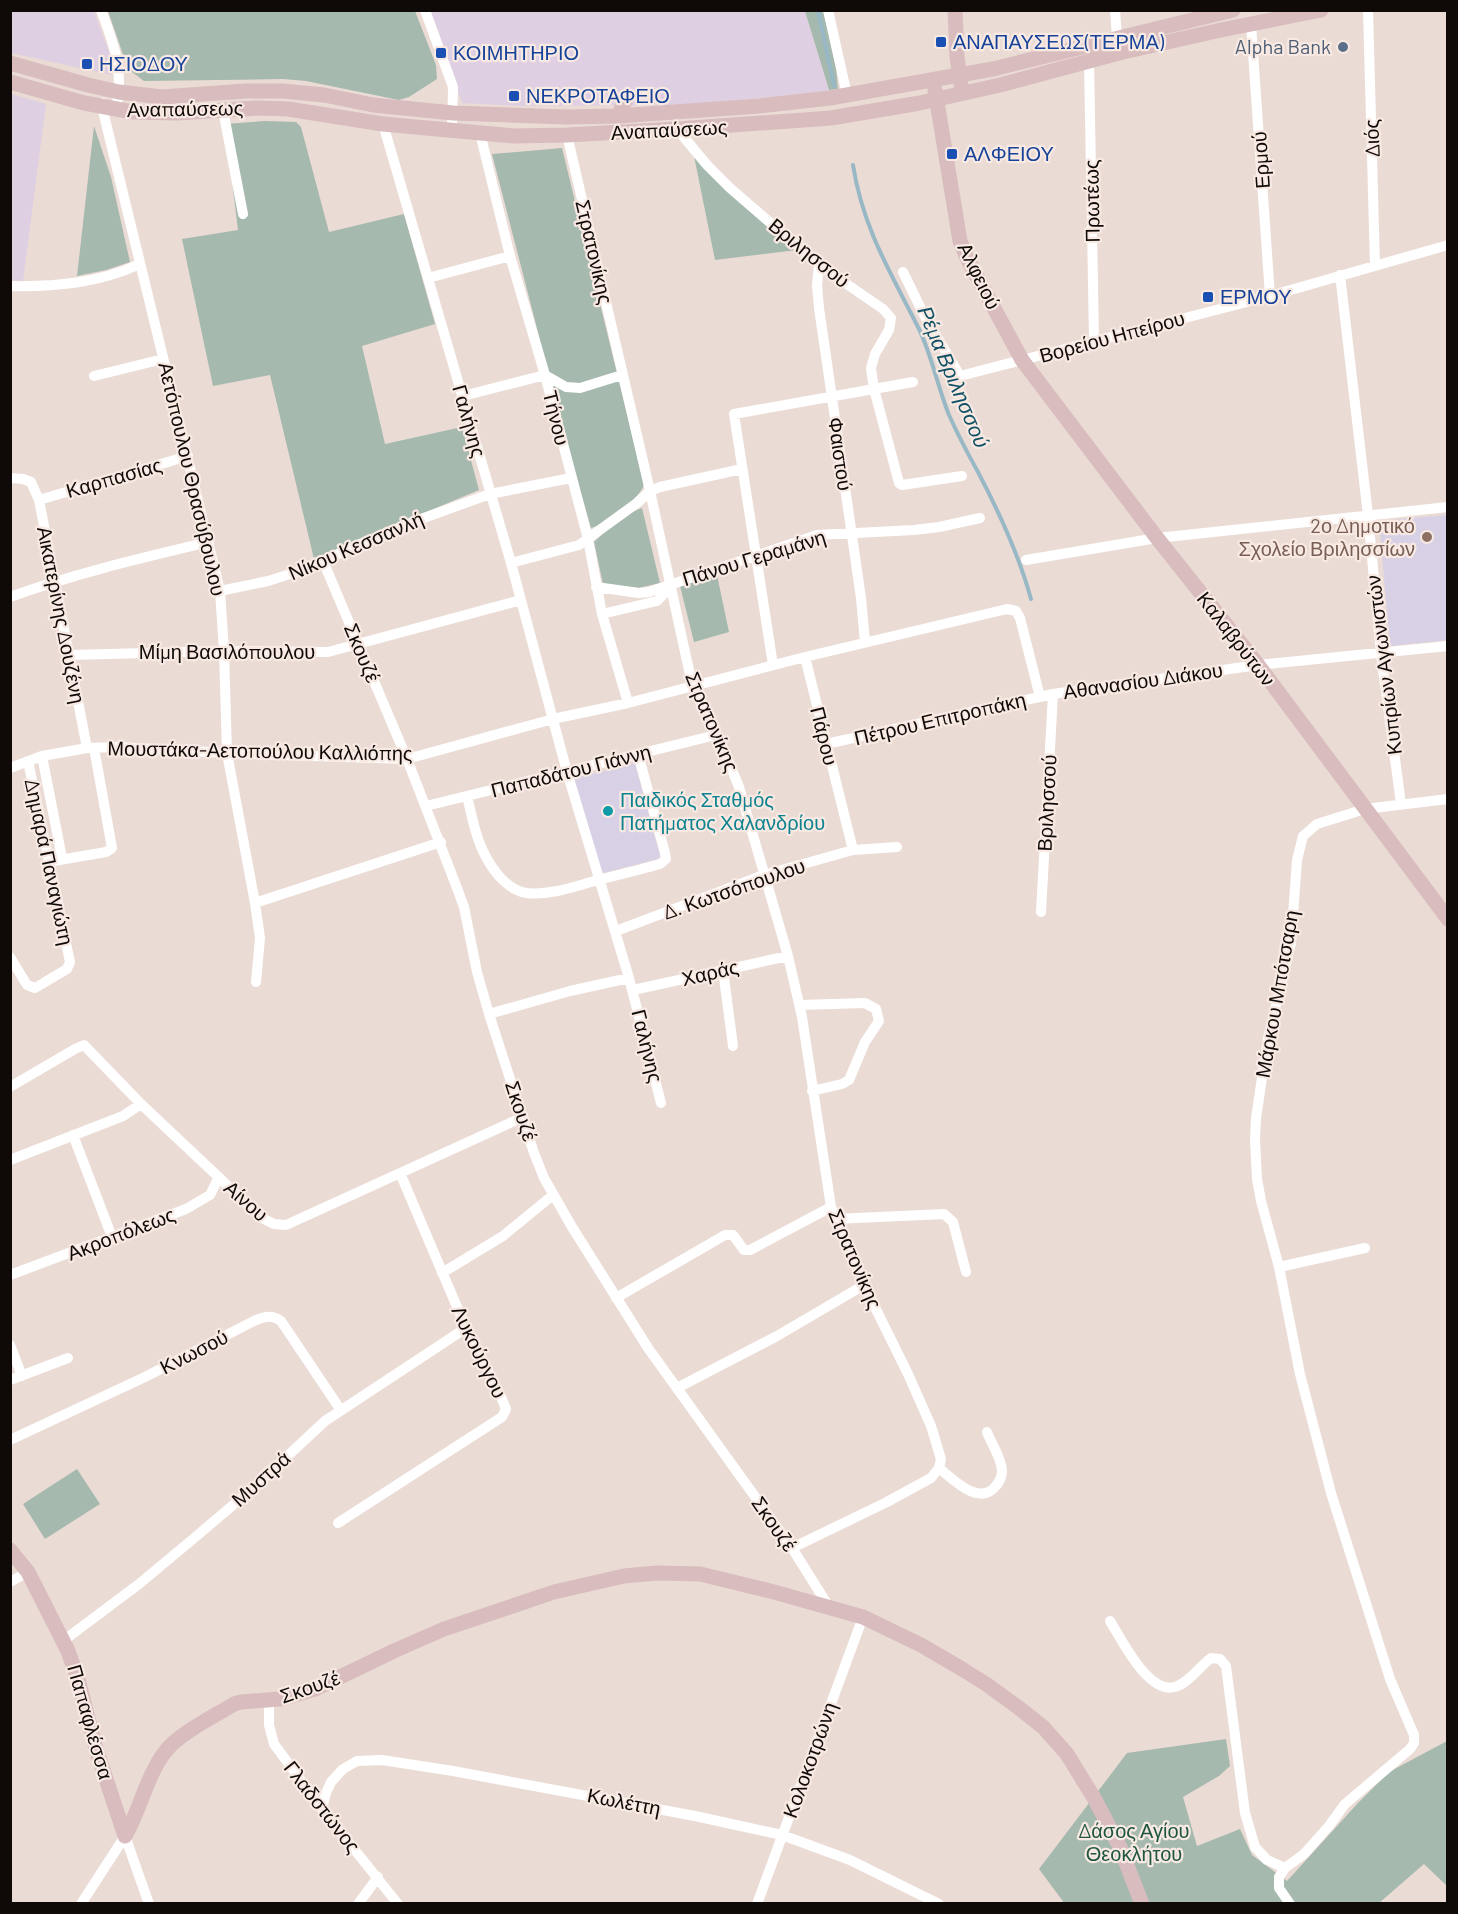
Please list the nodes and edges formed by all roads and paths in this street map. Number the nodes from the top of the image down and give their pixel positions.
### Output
1 (101, 10) edge
2 (424, 10) edge
3 (828, 10) edge
4 (955, 10) edge
5 (1115, 10) edge
6 (1233, 10) edge
7 (1321, 10) edge
8 (1368, 10) edge
9 (1251, 24) junction
10 (1117, 38) junction
11 (1089, 61) junction
12 (10, 63) edge
13 (946, 77) junction
14 (10, 82) edge
15 (113, 90) junction
16 (847, 95) junction
17 (627, 97) dead end
18 (949, 97) junction
19 (109, 109) junction
20 (223, 110) junction
21 (453, 113) junction
22 (618, 116) junction
23 (383, 124) junction
24 (677, 129) junction
25 (452, 131) junction
26 (480, 133) junction
27 (567, 135) junction
28 (243, 214) dead end
29 (1448, 245) edge
30 (510, 256) junction
31 (140, 264) junction
32 (819, 265) junction
33 (1375, 266) junction
34 (903, 272) dead end
35 (1340, 276) junction
36 (428, 278) junction
37 (10, 286) edge
38 (1270, 296) junction
39 (1094, 340) junction
40 (163, 359) junction
41 (1022, 360) junction
42 (545, 375) junction
43 (622, 375) junction
44 (94, 376) dead end
45 (913, 382) dead end
46 (874, 389) junction
47 (463, 396) junction
48 (832, 397) junction
49 (188, 456) junction
50 (742, 470) junction
51 (962, 476) dead end
52 (10, 478) edge
53 (572, 478) junction
54 (650, 491) junction
55 (490, 494) junction
56 (39, 500) junction
57 (1448, 507) edge
58 (1368, 515) junction
59 (980, 518) dead end
60 (850, 532) junction
61 (1157, 538) junction
62 (588, 539) junction
63 (209, 542) junction
64 (756, 556) junction
65 (1026, 560) dead end
66 (323, 561) junction
67 (511, 563) junction
68 (56, 580) junction
69 (671, 585) junction
70 (597, 587) junction
71 (220, 591) junction
72 (10, 597) edge
73 (521, 600) junction
74 (602, 614) junction
75 (865, 642) junction
76 (358, 644) junction
77 (1448, 646) edge
78 (224, 651) junction
79 (1381, 654) junction
80 (70, 655) junction
81 (804, 657) junction
82 (772, 665) junction
83 (1258, 665) junction
84 (693, 686) junction
85 (1053, 694) junction
86 (1040, 696) junction
87 (628, 703) junction
88 (553, 719) junction
89 (716, 735) junction
90 (826, 744) junction
91 (90, 748) junction
92 (227, 753) junction
93 (638, 754) junction
94 (42, 756) junction
95 (407, 759) junction
96 (28, 761) junction
97 (10, 768) edge
98 (567, 772) junction
99 (468, 796) junction
100 (1448, 799) edge
101 (1401, 804) junction
102 (426, 806) junction
103 (1365, 809) junction
104 (441, 842) junction
105 (897, 847) dead end
106 (853, 850) junction
107 (62, 858) junction
108 (48, 862) junction
109 (764, 875) junction
110 (599, 880) junction
111 (255, 903) junction
112 (1041, 912) dead end
113 (1448, 919) edge
114 (616, 931) junction
115 (788, 956) junction
116 (10, 957) edge
117 (723, 970) junction
118 (629, 978) junction
119 (256, 982) dead end
120 (633, 990) junction
121 (800, 1005) junction
122 (489, 1014) junction
123 (733, 1046) dead end
124 (10, 1087) edge
125 (812, 1091) junction
126 (661, 1103) dead end
127 (141, 1104) junction
128 (523, 1117) junction
129 (73, 1135) junction
130 (10, 1160) edge
131 (400, 1173) junction
132 (219, 1177) junction
133 (553, 1195) junction
134 (831, 1207) junction
135 (835, 1220) junction
136 (112, 1237) junction
137 (1365, 1248) dead end
138 (1279, 1267) junction
139 (966, 1272) dead end
140 (442, 1273) junction
141 (10, 1275) edge
142 (864, 1284) junction
143 (616, 1298) junction
144 (466, 1328) junction
145 (10, 1345) edge
146 (68, 1358) dead end
147 (22, 1376) junction
148 (10, 1380) edge
149 (677, 1388) junction
150 (340, 1409) junction
151 (987, 1432) dead end
152 (10, 1440) edge
153 (939, 1468) junction
154 (338, 1524) dead end
155 (792, 1548) junction
156 (10, 1550) edge
157 (28, 1572) junction
158 (10, 1582) edge
159 (829, 1606) junction
160 (863, 1617) junction
161 (1110, 1622) dead end
162 (63, 1641) junction
163 (268, 1701) junction
164 (322, 1809) junction
165 (782, 1835) junction
166 (125, 1836) junction
167 (1285, 1868) junction
168 (378, 1877) junction
169 (81, 1904) edge
170 (149, 1904) edge
171 (358, 1904) edge
172 (398, 1904) edge
173 (757, 1904) edge
174 (939, 1904) edge
175 (1142, 1904) edge
176 (1290, 1904) edge

1 - 15 street
2 - 21 street
3 - 16 street
4 - 13 street, Αλφειού
5 - 10 street
6 - 10 street, Αναπαύσεως
7 - 9 street, Αναπαύσεως
8 - 33 street, Διός
9 - 11 street, Αναπαύσεως
9 - 38 street, Ερμού
10 - 13 street, Αναπαύσεως
11 - 18 street, Αναπαύσεως
11 - 39 street, Πρωτέως
12 - 15 street, Αναπαύσεως
13 - 16 street, Αναπαύσεως
13 - 18 street, Αλφειού
13 - 18 street, Αλφειού
14 - 19 street, Αναπαύσεως
15 - 19 street
15 - 21 street, Αναπαύσεως
16 - 22 street, Αναπαύσεως
17 - 22 street
18 - 24 street, Αναπαύσεως
18 - 41 street, Αλφειού
19 - 20 street, Αναπαύσεως
19 - 31 street, Αετόπουλου Θρασύβουλου
20 - 23 street, Αναπαύσεως
20 - 28 street
21 - 22 street, Αναπαύσεως
21 - 25 street
23 - 25 street, Αναπαύσεως
23 - 36 street, Γαλήνης
24 - 27 street, Αναπαύσεως
24 - 32 street, Βριλησσού
25 - 26 street, Αναπαύσεως
26 - 27 street, Αναπαύσεως
26 - 30 street, Τήνου
27 - 43 street, Στρατονίκης
29 - 33 street, Βορείου Ηπείρου
30 - 36 street
30 - 42 street, Τήνου
31 - 37 street
31 - 40 street, Αετόπουλου Θρασύβουλου
32 - 46 street, Βριλησσού
32 - 48 street, Φαιστού
33 - 35 street, Βορείου Ηπείρου
34 - 41 street, Βορείου Ηπείρου
35 - 38 street, Βορείου Ηπείρου
35 - 58 street, Κυπρίων Αγωνιστών
36 - 47 street, Γαλήνης
38 - 39 street, Βορείου Ηπείρου
39 - 41 street, Βορείου Ηπείρου
40 - 44 street
40 - 49 street, Αετόπουλου Θρασύβουλου
41 - 61 street, Καλαβρύτων
42 - 43 street
42 - 47 street
42 - 53 street, Τήνου
43 - 54 street, Στρατονίκης
45 - 46 street
46 - 48 street
46 - 51 street
47 - 55 street, Γαλήνης
48 - 50 street
48 - 60 street, Φαιστού
49 - 56 street, Καρπασίας
49 - 63 street, Αετόπουλου Θρασύβουλου
50 - 54 street
50 - 64 street
52 - 56 street, Αικατερίνης Δουζένη
53 - 55 street, Νίκου Κεσσανλή
53 - 62 street, Τήνου
54 - 62 street
54 - 69 street, Στρατονίκης
55 - 66 street, Νίκου Κεσσανλή
55 - 67 street, Γαλήνης
56 - 68 street, Αικατερίνης Δουζένη
57 - 58 street
58 - 61 street
58 - 79 street, Κυπρίων Αγωνιστών
59 - 60 street, Πάνου Γεραμάνη
60 - 64 street, Πάνου Γεραμάνη
60 - 75 street, Φαιστού
61 - 65 street
61 - 83 street, Καλαβρύτων
62 - 67 street
62 - 70 street, Τήνου
63 - 68 street
63 - 71 street, Αετόπουλου Θρασύβουλου
64 - 69 street, Πάνου Γεραμάνη
64 - 82 street
66 - 71 street, Νίκου Κεσσανλή
66 - 76 street, Σκουζέ
67 - 73 street, Γαλήνης
68 - 72 street
68 - 80 street, Αικατερίνης Δουζένη
69 - 70 street, Πάνου Γεραμάνη
69 - 74 street
69 - 84 street, Στρατονίκης
70 - 74 street, Τήνου
71 - 78 street, Αετόπουλου Θρασύβουλου
73 - 76 street, Μίμη Βασιλόπουλου
73 - 88 street, Γαλήνης
74 - 87 street, Τήνου
75 - 81 street, Μουστάκα-Αετοπούλου Καλλιόπης
75 - 86 street, Μουστάκα-Αετοπούλου Καλλιόπης
76 - 78 street, Μίμη Βασιλόπουλου
76 - 95 street, Σκουζέ
77 - 79 street, Αθανασίου Διάκου
78 - 80 street, Μίμη Βασιλόπουλου
78 - 92 street, Αετόπουλου Θρασύβουλου
79 - 83 street, Αθανασίου Διάκου
79 - 101 street, Κυπρίων Αγωνιστών
80 - 91 street, Αικατερίνης Δουζένη
81 - 82 street, Μουστάκα-Αετοπούλου Καλλιόπης
81 - 90 street, Πάρου
82 - 84 street, Μουστάκα-Αετοπούλου Καλλιόπης
83 - 85 street, Αθανασίου Διάκου
83 - 103 street, Καλαβρύτων
84 - 87 street, Μουστάκα-Αετοπούλου Καλλιόπης
84 - 89 street, Στρατονίκης
85 - 86 street, Πέτρου Επιτροπάκη
85 - 112 street, Βριλησσού
86 - 90 street, Πέτρου Επιτροπάκη
87 - 88 street, Μουστάκα-Αετοπούλου Καλλιόπης
88 - 95 street, Μουστάκα-Αετοπούλου Καλλιόπης
88 - 98 street, Γαλήνης
89 - 93 street, Παπαδάτου Γιάννη
89 - 109 street, Στρατονίκης
90 - 106 street, Πάρου
91 - 92 street, Μουστάκα-Αετοπούλου Καλλιόπης
91 - 94 street, Μουστάκα-Αετοπούλου Καλλιόπης
91 - 107 street, Αικατερίνης Δουζένη
92 - 95 street, Μουστάκα-Αετοπούλου Καλλιόπης
92 - 111 street, Αετόπουλου Θρασύβουλου
93 - 98 street, Παπαδάτου Γιάννη
93 - 110 street
94 - 96 street, Μουστάκα-Αετοπούλου Καλλιόπης
94 - 107 street
95 - 102 street, Σκουζέ
96 - 97 street, Μουστάκα-Αετοπούλου Καλλιόπης
96 - 108 street, Δημαρά Παναγιώτη
98 - 99 street, Παπαδάτου Γιάννη
98 - 110 street, Γαλήνης
99 - 102 street, Παπαδάτου Γιάννη
99 - 110 street
100 - 101 street, Μάρκου Μπότσαρη
101 - 103 street, Μάρκου Μπότσαρη
102 - 104 street, Σκουζέ
103 - 113 street, Καλαβρύτων
103 - 138 street, Μάρκου Μπότσαρη
104 - 111 street
104 - 122 street, Σκουζέ
105 - 106 street, Δ. Κωτσόπουλου
106 - 109 street, Δ. Κωτσόπουλου
107 - 108 street
108 - 116 street, Δημαρά Παναγιώτη
109 - 114 street, Δ. Κωτσόπουλου
109 - 115 street, Στρατονίκης
110 - 114 street, Γαλήνης
111 - 119 street, Αετόπουλου Θρασύβουλου
114 - 118 street, Γαλήνης
115 - 117 street, Χαράς
115 - 121 street, Στρατονίκης
117 - 120 street, Χαράς
117 - 123 street
118 - 120 street, Γαλήνης
118 - 122 street
120 - 126 street, Γαλήνης
121 - 125 street, Στρατονίκης
121 - 125 street
122 - 128 street, Σκουζέ
124 - 127 street, Αίνου
125 - 134 street, Στρατονίκης
127 - 129 street
127 - 132 street, Αίνου
128 - 131 street, Αίνου
128 - 133 street, Σκουζέ
129 - 130 street
129 - 136 street
131 - 132 street, Αίνου
131 - 140 street, Λυκούργου
132 - 136 street, Ακροπόλεως
133 - 140 street
133 - 143 street, Σκουζέ
134 - 135 street, Στρατονίκης
134 - 143 street
135 - 139 street
135 - 142 street, Στρατονίκης
136 - 141 street, Ακροπόλεως
137 - 138 street
138 - 167 street, Μάρκου Μπότσαρη
140 - 144 street, Λυκούργου
142 - 149 street
142 - 153 street, Στρατονίκης
143 - 149 street, Σκουζέ
144 - 150 street, Μυστρά
144 - 154 street, Λυκούργου
145 - 147 street
146 - 147 street
147 - 148 street
149 - 155 street, Σκουζέ
150 - 152 street, Κνωσού
150 - 162 street, Μυστρά
151 - 153 street
153 - 155 street
155 - 159 street, Σκουζέ
156 - 157 street, Παπαφλέσσα
157 - 158 street
157 - 162 street, Παπαφλέσσα
159 - 160 street, Σκουζέ
159 - 163 street, Σκουζέ
160 - 165 street, Κολοκοτρώνη
160 - 175 street, Σκουζέ
161 - 167 street
162 - 166 street, Παπαφλέσσα
163 - 164 street, Γλαδστώνος
163 - 166 street, Σκουζέ
164 - 165 street, Κωλέττη
164 - 168 street, Γλαδστώνος
165 - 173 street, Κολοκοτρώνη
165 - 174 street, Κωλέττη
166 - 169 street
166 - 170 street, Παπαφλέσσα
167 - 176 street
168 - 171 street
168 - 172 street, Γλαδστώνος

